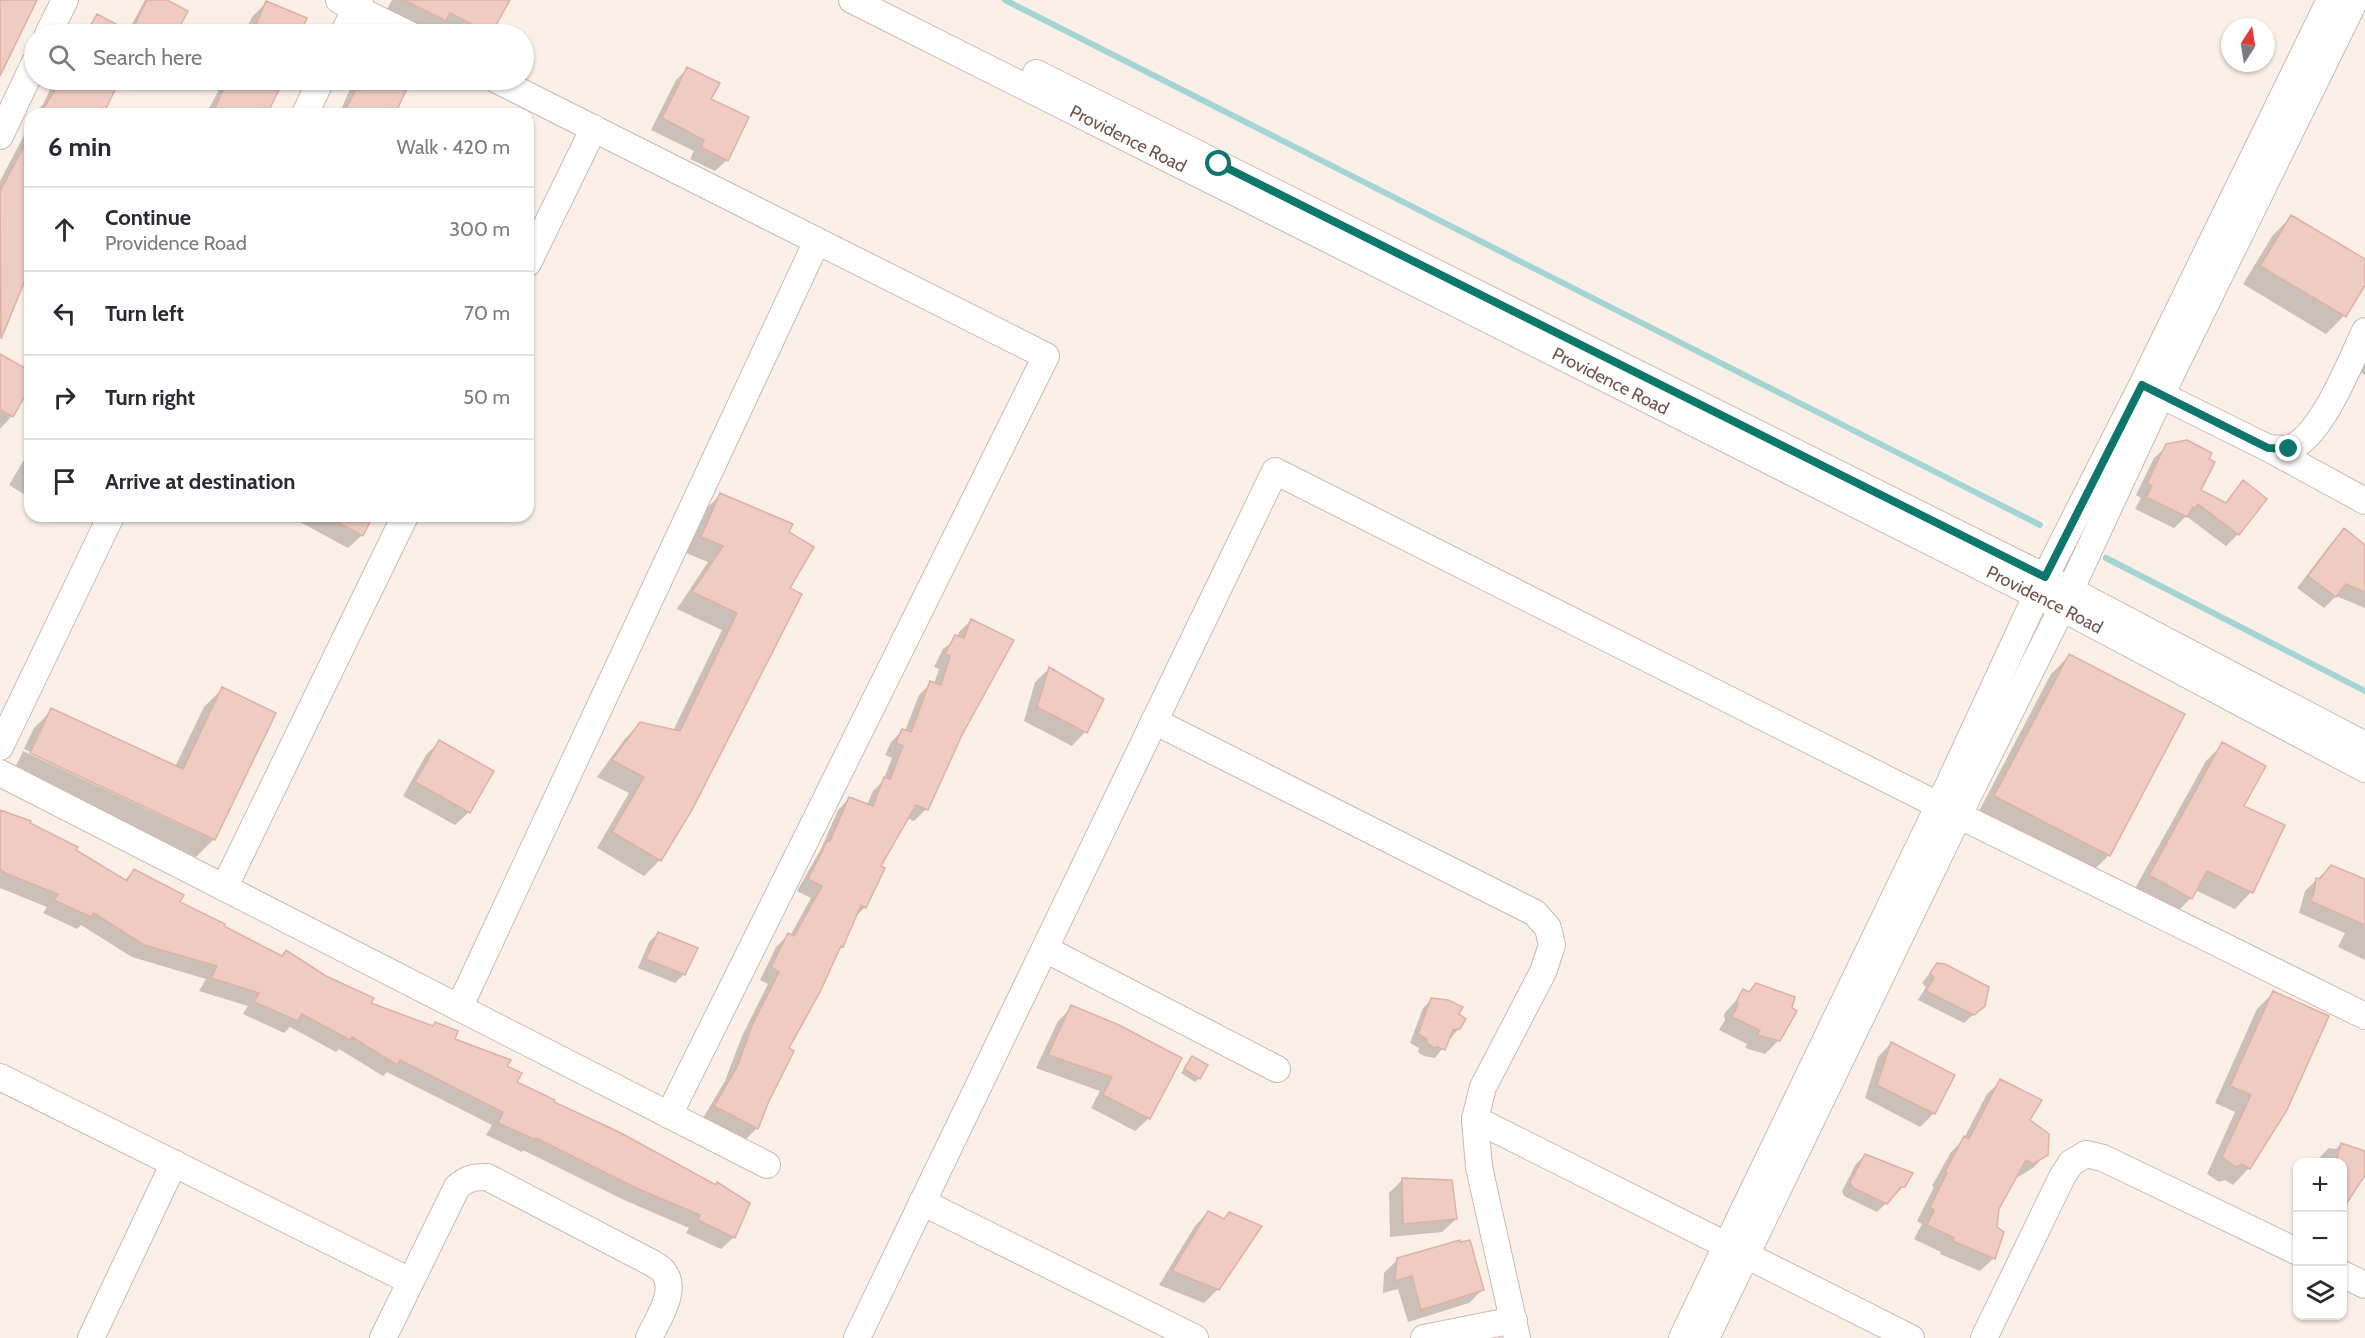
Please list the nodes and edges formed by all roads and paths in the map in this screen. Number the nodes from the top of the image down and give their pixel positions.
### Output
1 (65, 0) edge
2 (852, 0) edge
3 (891, 0) edge
4 (2330, 0) edge
5 (2355, 0) edge
6 (352, 3) edge
7 (53, 24) edge
8 (346, 24) edge
9 (390, 24) edge
10 (24, 85) edge
11 (316, 90) edge
12 (517, 90) edge
13 (308, 108) edge
14 (594, 128) junction
15 (0, 136) edge
16 (817, 241) junction
17 (534, 251) edge
18 (2365, 331) edge
19 (2151, 390) junction
20 (2268, 448) junction
21 (2365, 501) edge
22 (108, 522) edge
23 (402, 522) edge
24 (2041, 586) junction
25 (2066, 599) junction
26 (1154, 721) junction
27 (2365, 745) edge
28 (0, 747) edge
29 (2365, 769) edge
30 (0, 773) edge
31 (1949, 810) junction
32 (224, 888) junction
33 (1045, 949) junction
34 (459, 1008) junction
35 (2365, 1016) edge
36 (1277, 1069) dead end
37 (0, 1077) edge
38 (669, 1115) junction
39 (1475, 1119) junction
40 (174, 1163) junction
41 (767, 1165) dead end
42 (922, 1202) junction
43 (2293, 1250) edge
44 (1736, 1251) junction
45 (2347, 1276) edge
46 (410, 1281) junction
47 (2365, 1285) edge
48 (1516, 1329) edge
49 (91, 1338) edge
50 (383, 1338) edge
51 (649, 1338) edge
52 (857, 1338) edge
53 (1195, 1338) edge
54 (1424, 1338) edge
55 (1682, 1338) edge
56 (1706, 1338) edge
57 (1911, 1338) edge
58 (1984, 1338) edge

1 - 7 street
2 - 24 street, Providence Road
3 - 24 street, Providence Road
4 - 19 street
5 - 19 street
6 - 8 street
6 - 9 street
10 - 15 street
11 - 13 street
12 - 14 street
14 - 16 street
14 - 17 street
16 - 34 street
16 - 38 street
18 - 20 street
19 - 20 street
19 - 24 street
19 - 25 street
20 - 21 street
22 - 28 street
23 - 32 street
24 - 25 street, Providence Road
24 - 31 street
25 - 27 street, Providence Road
25 - 29 street, Providence Road
25 - 31 street
26 - 31 street
26 - 33 street
26 - 39 street
30 - 32 street
31 - 35 street
31 - 44 street
32 - 34 street
33 - 36 street
33 - 42 street
34 - 38 street
37 - 40 street
38 - 41 street
39 - 44 street
39 - 48 street
40 - 46 street
40 - 49 street
42 - 52 street
42 - 53 street
43 - 58 street
44 - 55 street
44 - 56 street
44 - 57 street
45 - 47 street
46 - 50 street
46 - 51 street
48 - 54 street

